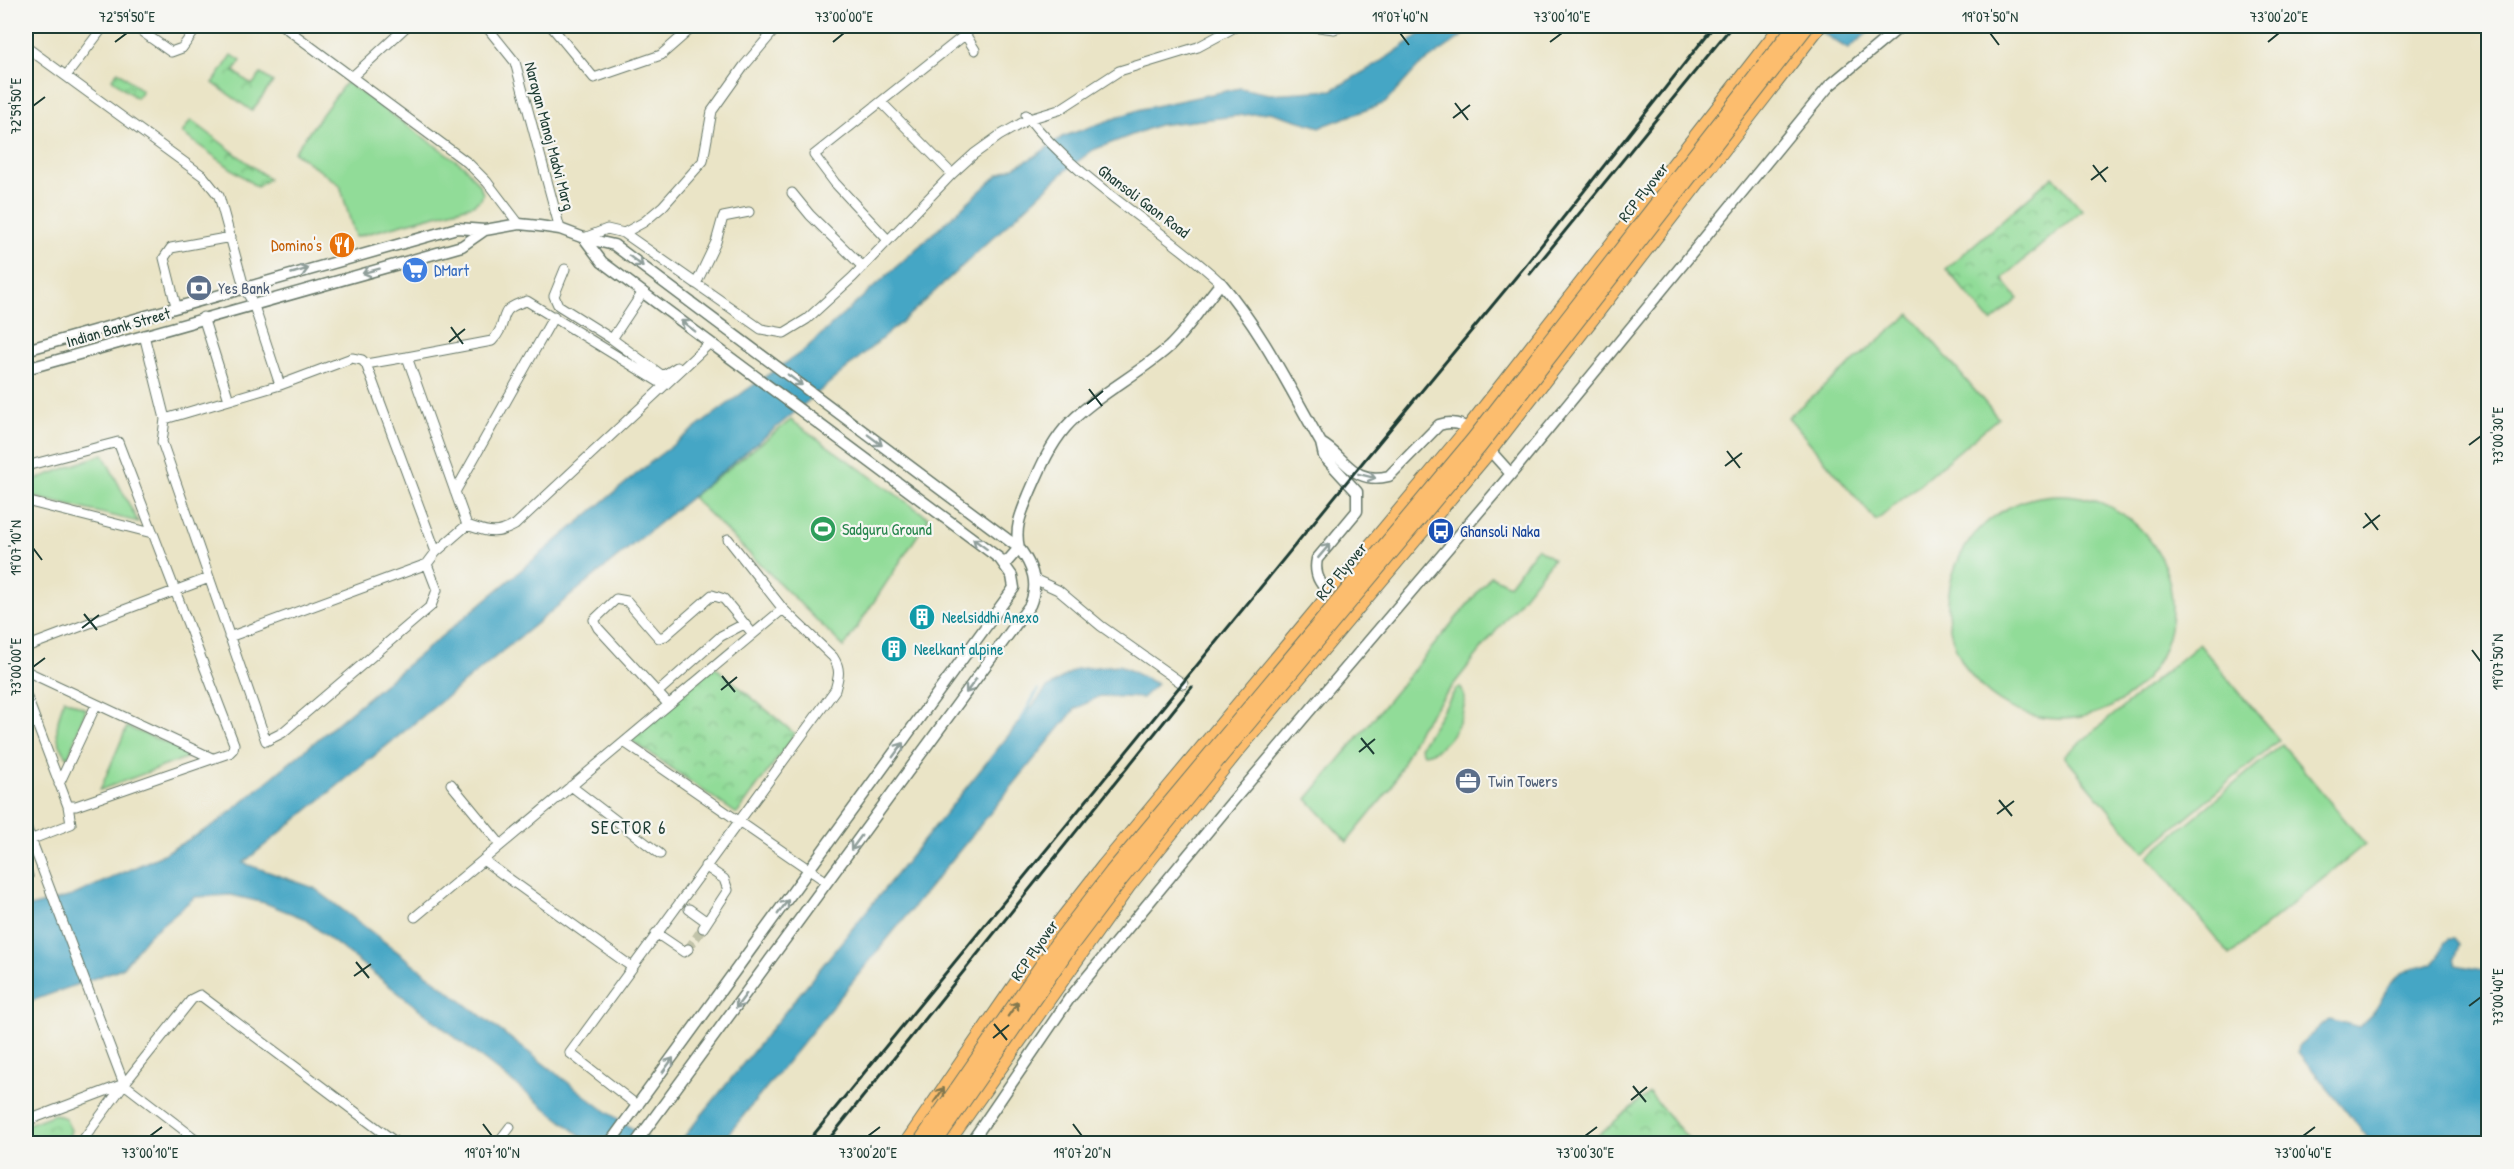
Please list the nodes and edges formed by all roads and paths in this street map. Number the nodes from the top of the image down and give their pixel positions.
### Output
1 (104, 26) edge
2 (134, 26) edge
3 (198, 26) edge
4 (283, 26) edge
5 (407, 26) edge
6 (486, 26) edge
7 (551, 26) edge
8 (694, 26) edge
9 (778, 26) edge
10 (1238, 26) edge
11 (1311, 26) edge
12 (1342, 26) edge
13 (1782, 26) edge
14 (1795, 26) edge
15 (1807, 26) edge
16 (1819, 26) edge
17 (1902, 26) edge
18 (963, 30) edge
19 (26, 47) edge
20 (975, 50) dead end
21 (66, 76) junction
22 (353, 76) junction
23 (881, 102) junction
24 (1027, 117) junction
25 (952, 174) junction
26 (792, 193) dead end
27 (749, 212) dead end
28 (519, 224) junction
29 (560, 229) junction
30 (484, 230) junction
31 (624, 233) junction
32 (231, 237) junction
33 (584, 238) junction
34 (888, 240) junction
35 (863, 267) junction
36 (565, 269) dead end
37 (1221, 283) junction
38 (696, 284) junction
39 (244, 287) junction
40 (643, 292) junction
41 (253, 303) junction
42 (176, 306) junction
43 (554, 316) junction
44 (203, 317) junction
45 (144, 335) junction
46 (612, 339) junction
47 (742, 341) junction
48 (710, 343) junction
49 (26, 350) edge
50 (407, 357) junction
51 (729, 357) junction
52 (685, 360) dead end
53 (366, 364) junction
54 (26, 369) edge
55 (280, 385) junction
56 (664, 385) junction
57 (229, 400) junction
58 (165, 419) junction
59 (1468, 429) junction
60 (1321, 443) junction
61 (1490, 450) junction
62 (26, 466) edge
63 (1511, 474) junction
64 (455, 492) junction
65 (26, 501) edge
66 (467, 525) junction
67 (152, 533) junction
68 (728, 539) dead end
69 (1019, 548) junction
70 (436, 552) junction
71 (427, 564) junction
72 (1005, 564) junction
73 (208, 578) junction
74 (1034, 579) junction
75 (174, 591) junction
76 (1330, 594) junction
77 (783, 609) junction
78 (1352, 613) junction
79 (744, 624) junction
80 (753, 634) junction
81 (229, 637) junction
82 (26, 647) edge
83 (26, 671) edge
84 (1183, 684) dead end
85 (657, 693) junction
86 (26, 695) edge
87 (668, 704) junction
88 (96, 705) junction
89 (624, 742) junction
90 (212, 758) junction
91 (59, 784) junction
92 (451, 784) dead end
93 (571, 786) junction
94 (68, 806) junction
95 (739, 820) junction
96 (26, 826) edge
97 (30, 840) junction
98 (501, 845) junction
99 (660, 854) dead end
100 (483, 860) junction
101 (705, 866) junction
102 (26, 868) edge
103 (810, 870) junction
104 (26, 877) edge
105 (827, 882) junction
106 (689, 909) dead end
107 (415, 917) dead end
108 (656, 933) junction
109 (688, 949) dead end
110 (632, 967) junction
111 (124, 1084) junction
112 (636, 1109) junction
113 (26, 1121) edge
114 (510, 1127) dead end
115 (80, 1143) edge
116 (202, 1143) edge
117 (398, 1143) edge
118 (497, 1143) edge
119 (609, 1143) edge
120 (635, 1143) edge
121 (906, 1143) edge
122 (919, 1143) edge
123 (933, 1143) edge
124 (946, 1143) edge
125 (970, 1143) edge

1 - 21 street
2 - 3 street
4 - 22 street
5 - 22 street
6 - 29 street, Narayan Manoj Madvi Marg
7 - 8 street
9 - 31 street
10 - 24 street
11 - 12 street
13 - 59 main road
122 -> 14 main road, RCP Flyover, bridge
15 - 123 main road, RCP Flyover, bridge
16 - 61 main road
17 - 63 street
18 - 20 street
18 - 23 street
19 - 21 street
21 - 32 street
22 - 28 street
23 - 25 street
23 - 34 street
24 - 25 street
24 - 37 street, Ghansoli Gaon Road
25 - 34 street
26 - 35 street
27 - 38 street
28 - 29 street
28 - 30 street
29 - 33 street
39 -> 30 street, Indian Bank Street
30 -> 41 street, Indian Bank Street
31 - 33 street
31 - 38 street
32 - 39 street
32 - 42 street
33 - 40 street
33 -> 47 street
34 - 35 street
35 - 38 street
36 - 46 street
37 - 60 street
37 - 69 street
39 - 41 street
39 - 42 street, Indian Bank Street
40 - 46 street
48 -> 40 street
41 - 44 street, Indian Bank Street
41 - 55 street
42 - 49 street, Indian Bank Street
43 - 50 street
43 - 56 street
43 - 64 street
44 - 45 street, Indian Bank Street
44 - 57 street
45 - 54 street, Indian Bank Street
45 - 58 street
46 - 52 street
47 - 51 street
47 -> 69 street
48 - 51 street
48 - 56 street
50 - 53 street
50 - 64 street
72 -> 51 street
53 - 55 street
53 - 70 street
55 - 57 street
56 - 66 street
57 - 58 street
58 - 73 street
60 -> 59 street
59 - 61 street
59 - 76 main road
76 -> 60 street
61 - 63 street
61 - 78 main road
62 - 67 street
63 - 125 street
64 - 66 street
65 - 67 street
66 - 70 street
67 - 75 street
68 - 77 street
69 - 72 street
69 - 74 street
70 - 71 street
71 - 81 street
71 - 81 street
103 -> 72 street
73 - 75 street
73 - 81 street
74 - 84 street
74 -> 105 street
75 - 82 street
75 - 90 street
76 - 78 street
121 -> 76 main road
77 - 80 street
77 - 95 street
78 - 124 main road
79 - 80 street
79 - 85 street
79 - 85 street
80 - 87 street
83 - 88 street
85 - 87 street
86 - 91 street
87 - 89 street
88 - 90 street
88 - 91 street
89 - 93 street
89 - 95 street
90 - 94 street
91 - 94 street
92 - 98 street
93 - 98 street
93 - 99 street
94 - 97 street
95 - 101 street
95 - 103 street
96 - 97 street
97 - 111 street
98 - 100 street
100 - 107 street
100 - 110 street
101 - 106 street
101 - 108 street
102 - 104 street
103 - 105 street
112 -> 103 street
105 -> 120 street
108 - 109 street
108 - 110 street
110 - 112 street
111 - 113 street
111 - 115 street
111 - 116 street
111 - 117 street
112 - 119 street
114 - 118 street

